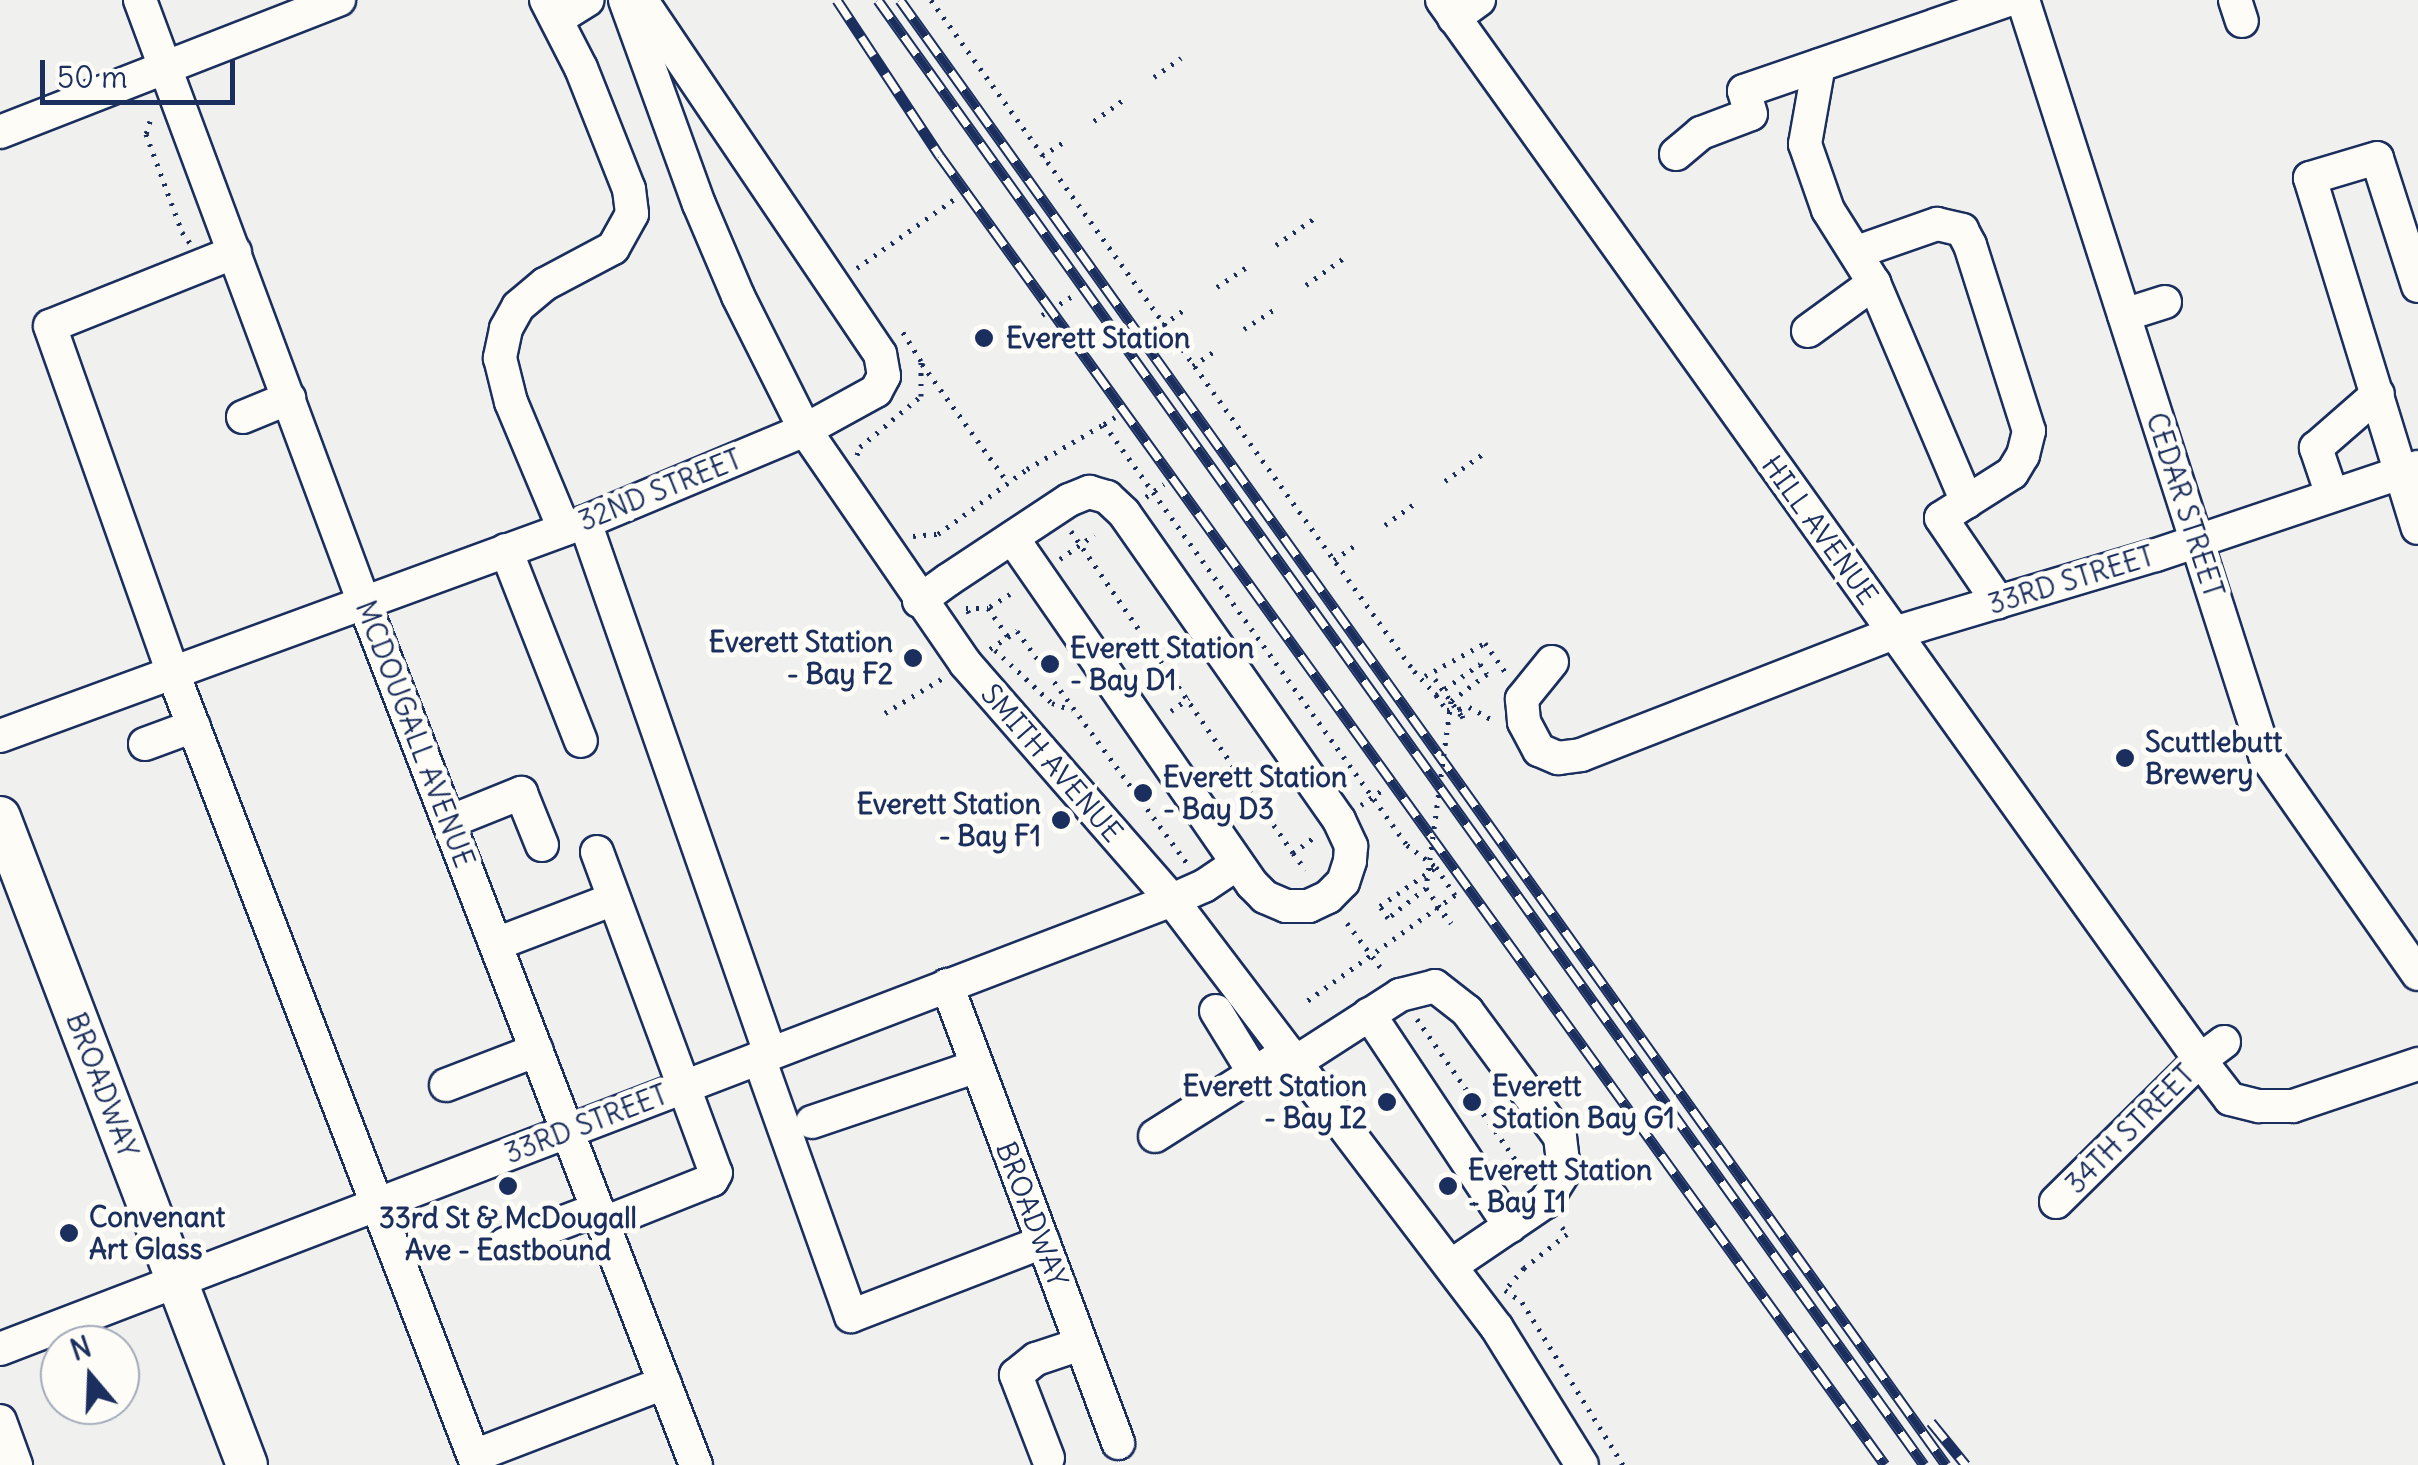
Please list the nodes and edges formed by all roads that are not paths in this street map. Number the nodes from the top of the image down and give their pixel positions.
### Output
1 (140, 0) edge
2 (340, 0) edge
3 (588, 0) edge
4 (625, 0) edge
5 (641, 0) edge
6 (2008, 0) edge
7 (2023, 0) edge
8 (1458, 6) edge
9 (552, 9) edge
10 (1819, 65) junction
11 (168, 68) junction
12 (0, 132) edge
13 (1676, 154) dead end
14 (1857, 252) junction
15 (225, 256) junction
16 (1874, 282) junction
17 (2418, 286) edge
18 (2164, 302) dead end
19 (2124, 315) junction
20 (1808, 331) dead end
21 (2378, 394) junction
22 (289, 398) junction
23 (243, 417) dead end
24 (805, 430) junction
25 (2410, 470) edge
26 (2332, 495) junction
27 (1966, 502) junction
28 (574, 526) junction
29 (2418, 528) edge
30 (1012, 538) junction
31 (2197, 541) junction
32 (506, 550) junction
33 (919, 601) junction
34 (1998, 602) junction
35 (364, 603) junction
36 (1894, 633) junction
37 (1552, 662) dead end
38 (174, 673) junction
39 (194, 726) junction
40 (0, 736) edge
41 (581, 741) dead end
42 (146, 744) dead end
43 (0, 817) edge
44 (449, 822) junction
45 (542, 845) dead end
46 (596, 852) dead end
47 (1237, 864) junction
48 (614, 899) junction
49 (1172, 900) junction
50 (496, 944) junction
51 (2418, 974) edge
52 (947, 985) junction
53 (1216, 1012) dead end
54 (1369, 1014) junction
55 (538, 1050) junction
56 (2212, 1051) junction
57 (764, 1055) junction
58 (1292, 1057) junction
59 (977, 1066) junction
60 (2417, 1069) edge
61 (1254, 1073) junction
62 (446, 1085) dead end
63 (685, 1086) junction
64 (812, 1122) dead end
65 (568, 1129) junction
66 (1155, 1136) dead end
67 (2056, 1202) dead end
68 (380, 1206) junction
69 (601, 1216) junction
70 (1510, 1226) junction
71 (1043, 1242) junction
72 (505, 1244) dead end
73 (1451, 1266) junction
74 (178, 1282) junction
75 (1081, 1344) junction
76 (0, 1349) edge
77 (664, 1382) junction
78 (0, 1422) edge
79 (1118, 1443) dead end
80 (1048, 1458) dead end
81 (476, 1460) edge
82 (16, 1465) edge
83 (247, 1465) edge
84 (696, 1465) edge
85 (1582, 1465) edge

1 - 11 street, MCDOUGALL AVENUE
2 - 11 street
3 - 9 street
4 - 24 street, SMITH AVENUE
5 - 24 street, 32ND STREET
6 - 10 street
7 - 19 street, CEDAR STREET
8 - 36 street, HILL AVENUE
9 - 28 street
10 - 13 street
10 - 14 street
11 - 12 street
11 - 15 street, MCDOUGALL AVENUE
14 - 16 street
14 - 27 street
15 - 22 street, MCDOUGALL AVENUE
15 - 38 street
16 - 20 street
16 - 27 street
17 - 21 street
18 - 19 street
19 - 31 street, CEDAR STREET
21 - 25 street
21 - 26 street
22 - 23 street
22 - 35 street, MCDOUGALL AVENUE
24 - 28 street, 32ND STREET
24 - 33 street, SMITH AVENUE
25 - 26 street, 33RD STREET
25 - 29 street
26 - 31 street, 33RD STREET
27 - 34 street
28 - 32 street, 32ND STREET
28 - 57 street
30 - 33 street
30 - 47 street
30 - 47 street
31 - 34 street, 33RD STREET
31 - 51 street, CEDAR STREET
32 - 35 street, 32ND STREET
32 - 41 street
33 - 49 street, SMITH AVENUE
34 - 36 street, 33RD STREET
35 - 38 street, 32ND STREET
35 - 44 street, MCDOUGALL AVENUE
36 - 37 street, 33RD STREET
36 - 56 street, HILL AVENUE
38 - 39 street
38 - 40 street, 32ND STREET
39 - 42 street
39 - 68 street
43 - 74 main road, BROADWAY
44 - 45 street
44 - 50 street, MCDOUGALL AVENUE
46 - 48 street
47 - 49 street, 33RD STREET
48 - 50 street
48 - 63 street
49 - 52 street, 33RD STREET
49 - 58 street, SMITH AVENUE
50 - 55 street, MCDOUGALL AVENUE
52 - 57 street, 33RD STREET
52 - 59 street, BROADWAY
53 - 61 street
54 - 58 street
54 - 70 street
54 - 70 street
55 - 62 street
55 - 65 street, MCDOUGALL AVENUE
56 - 60 street, 34TH STREET
56 - 67 street, 34TH STREET
57 - 63 street, 33RD STREET
57 - 71 street
58 - 61 street
58 - 73 street, SMITH AVENUE
59 - 64 street
59 - 71 street, BROADWAY
61 - 66 street
63 - 65 street, 33RD STREET
63 - 69 street
65 - 68 street, 33RD STREET
65 - 69 street, MCDOUGALL AVENUE
68 - 74 street, 33RD STREET
68 - 81 street
69 - 72 street
69 - 77 street, MCDOUGALL AVENUE
70 - 73 street
71 - 75 street, BROADWAY
73 - 85 street, SMITH AVENUE
74 - 76 street, 33RD STREET
74 - 83 main road, BROADWAY
75 - 79 street, BROADWAY
75 - 80 street
77 - 81 street
77 - 84 street, MCDOUGALL AVENUE
78 - 82 street

